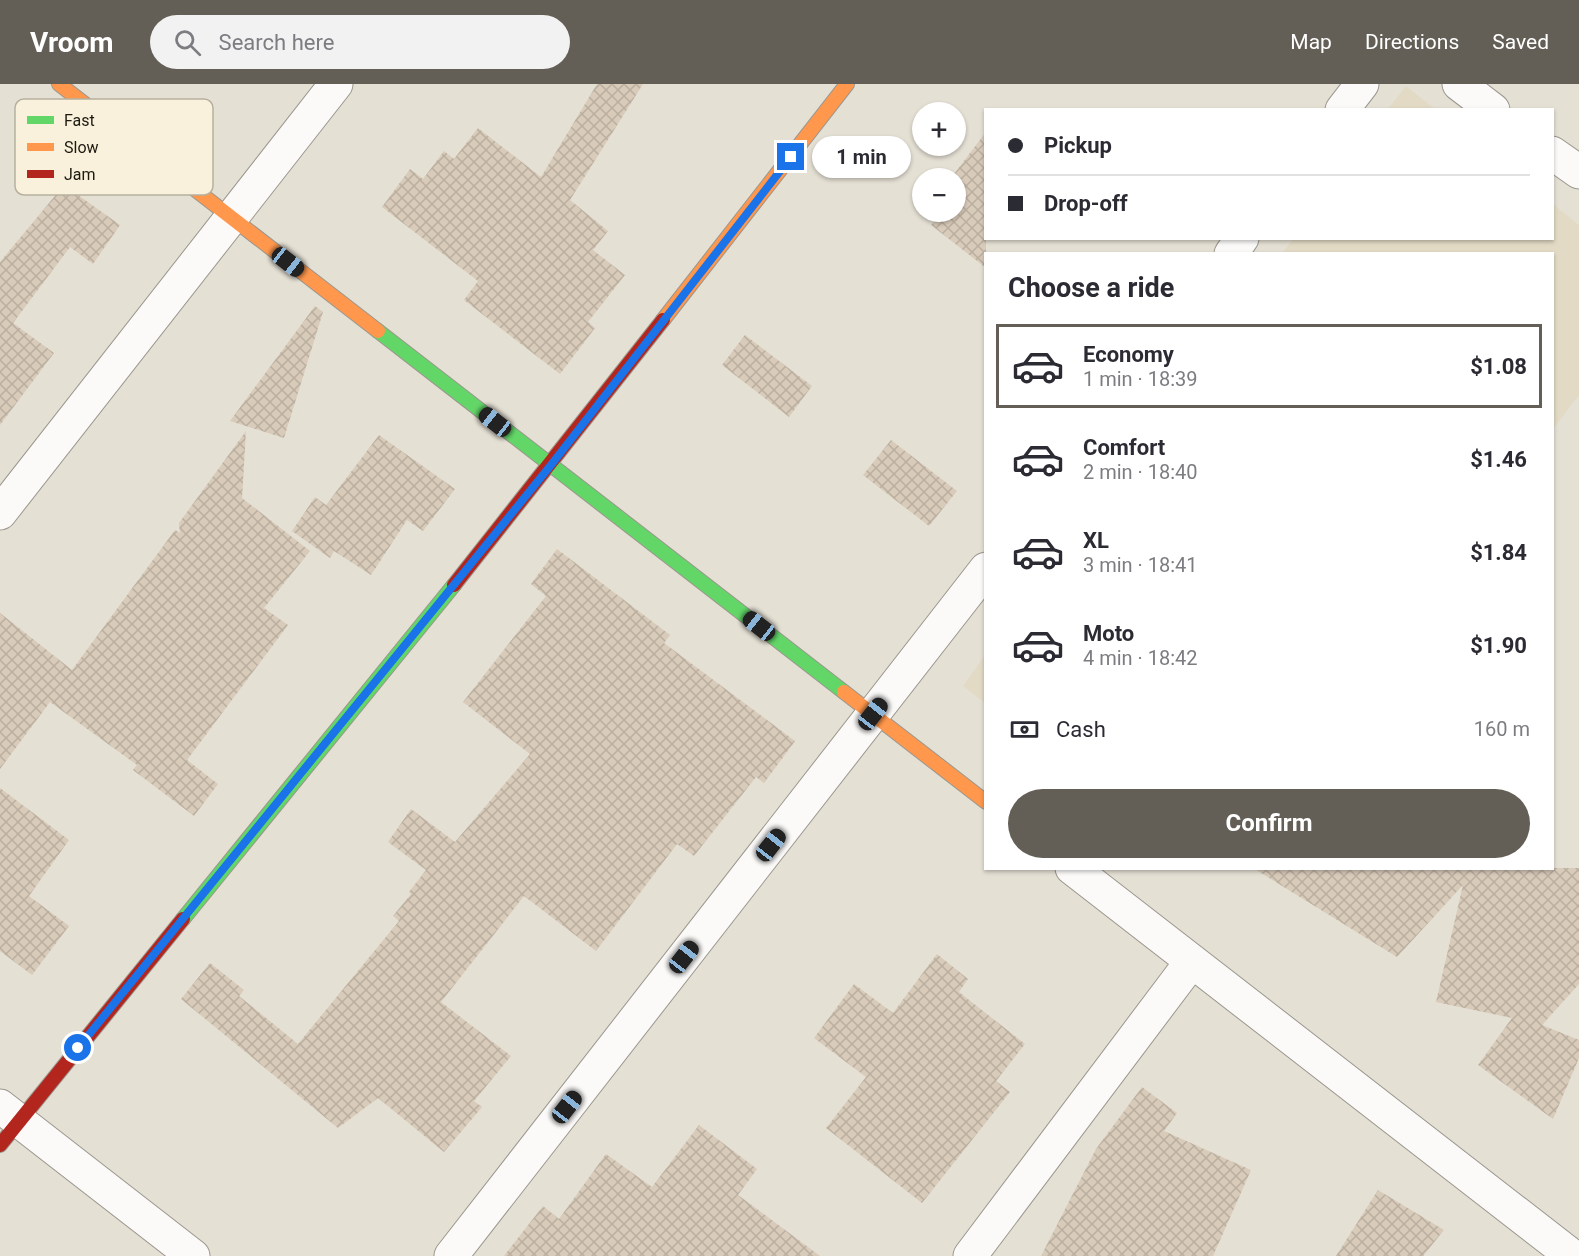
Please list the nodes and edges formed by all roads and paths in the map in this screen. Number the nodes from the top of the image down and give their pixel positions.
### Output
1 (59, 84) edge
2 (336, 84) edge
3 (847, 84) edge
4 (1362, 84) edge
5 (1459, 84) edge
6 (78, 99) edge
7 (1344, 108) edge
8 (1490, 108) edge
9 (1554, 154) edge
10 (1579, 172) edge
11 (202, 195) edge
12 (232, 218) junction
13 (551, 465) junction
14 (0, 513) edge
15 (984, 572) edge
16 (873, 714) junction
17 (984, 800) edge
18 (1075, 870) edge
19 (1192, 961) junction
20 (6, 1124) edge
21 (192, 1256) edge
22 (451, 1256) edge
23 (970, 1256) edge
24 (1572, 1256) edge

1 - 6 street
2 - 12 street
3 - 13 street
4 - 7 street
5 - 8 street
9 - 10 street
11 - 12 street
12 - 13 street
12 - 14 street
13 - 16 street
13 - 20 street
15 - 16 street
16 - 17 street
16 - 22 street
18 - 19 street
19 - 23 street
19 - 24 street
20 - 21 street

